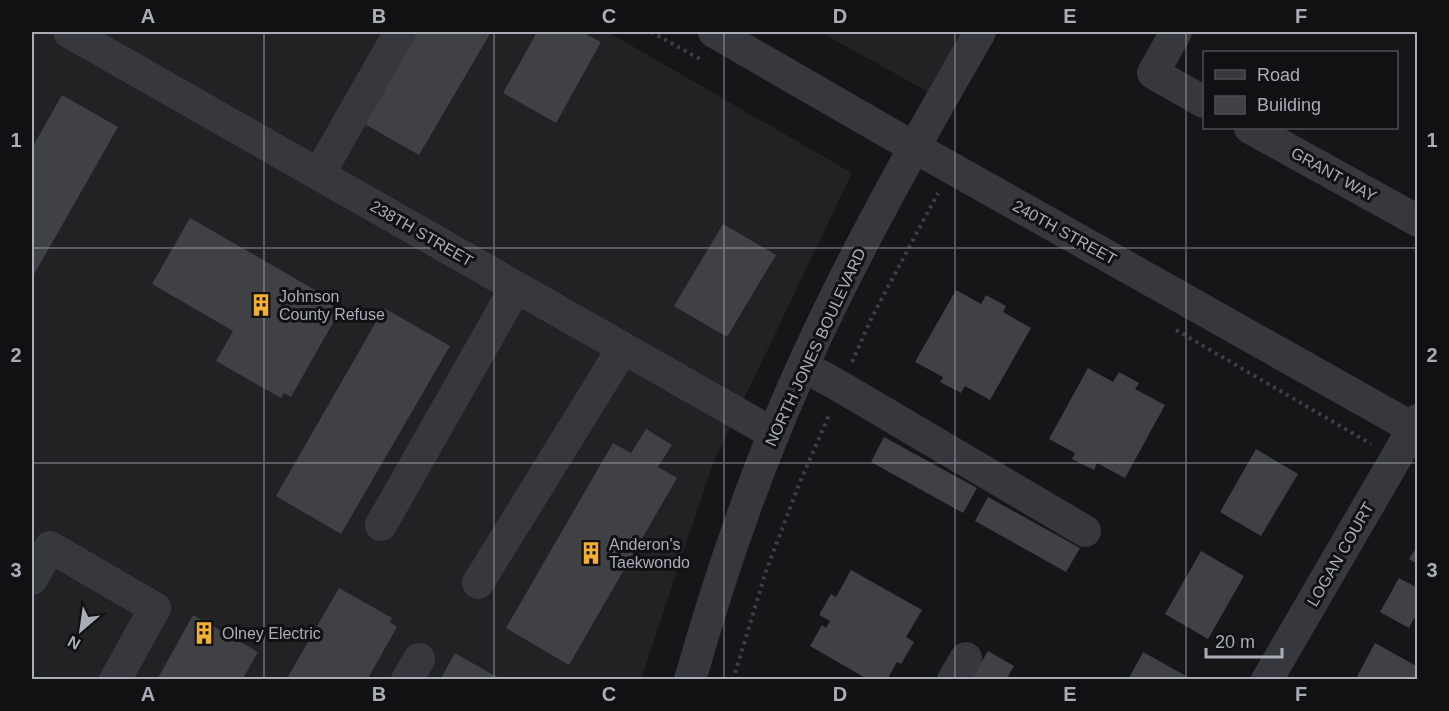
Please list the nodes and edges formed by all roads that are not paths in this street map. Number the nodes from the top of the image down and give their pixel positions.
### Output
1 (69, 32) edge
2 (400, 32) edge
3 (714, 32) edge
4 (980, 32) edge
5 (1176, 32) edge
6 (1203, 101) edge
7 (1252, 129) edge
8 (914, 147) junction
9 (319, 174) junction
10 (1418, 221) edge
11 (516, 287) junction
12 (623, 348) junction
13 (803, 366) junction
14 (1416, 426) edge
15 (774, 434) junction
16 (381, 525) dead end
17 (1085, 531) dead end
18 (32, 579) edge
19 (478, 583) dead end
20 (115, 680) edge
21 (690, 680) edge
22 (1267, 680) edge

1 - 9 street, 238TH STREET
2 - 9 street
3 - 8 street, 240TH STREET
4 - 8 street, NORTH JONES BOULEVARD
5 - 6 street
7 - 10 street, GRANT WAY
8 - 13 street, NORTH JONES BOULEVARD
8 - 14 street, 240TH STREET
9 - 11 street, 238TH STREET
11 - 12 street, 238TH STREET
11 - 16 street
12 - 15 street, 238TH STREET
12 - 19 street
13 - 15 street, NORTH JONES BOULEVARD
13 - 17 street
14 - 22 street, LOGAN COURT
15 - 21 street, NORTH JONES BOULEVARD
18 - 20 street

